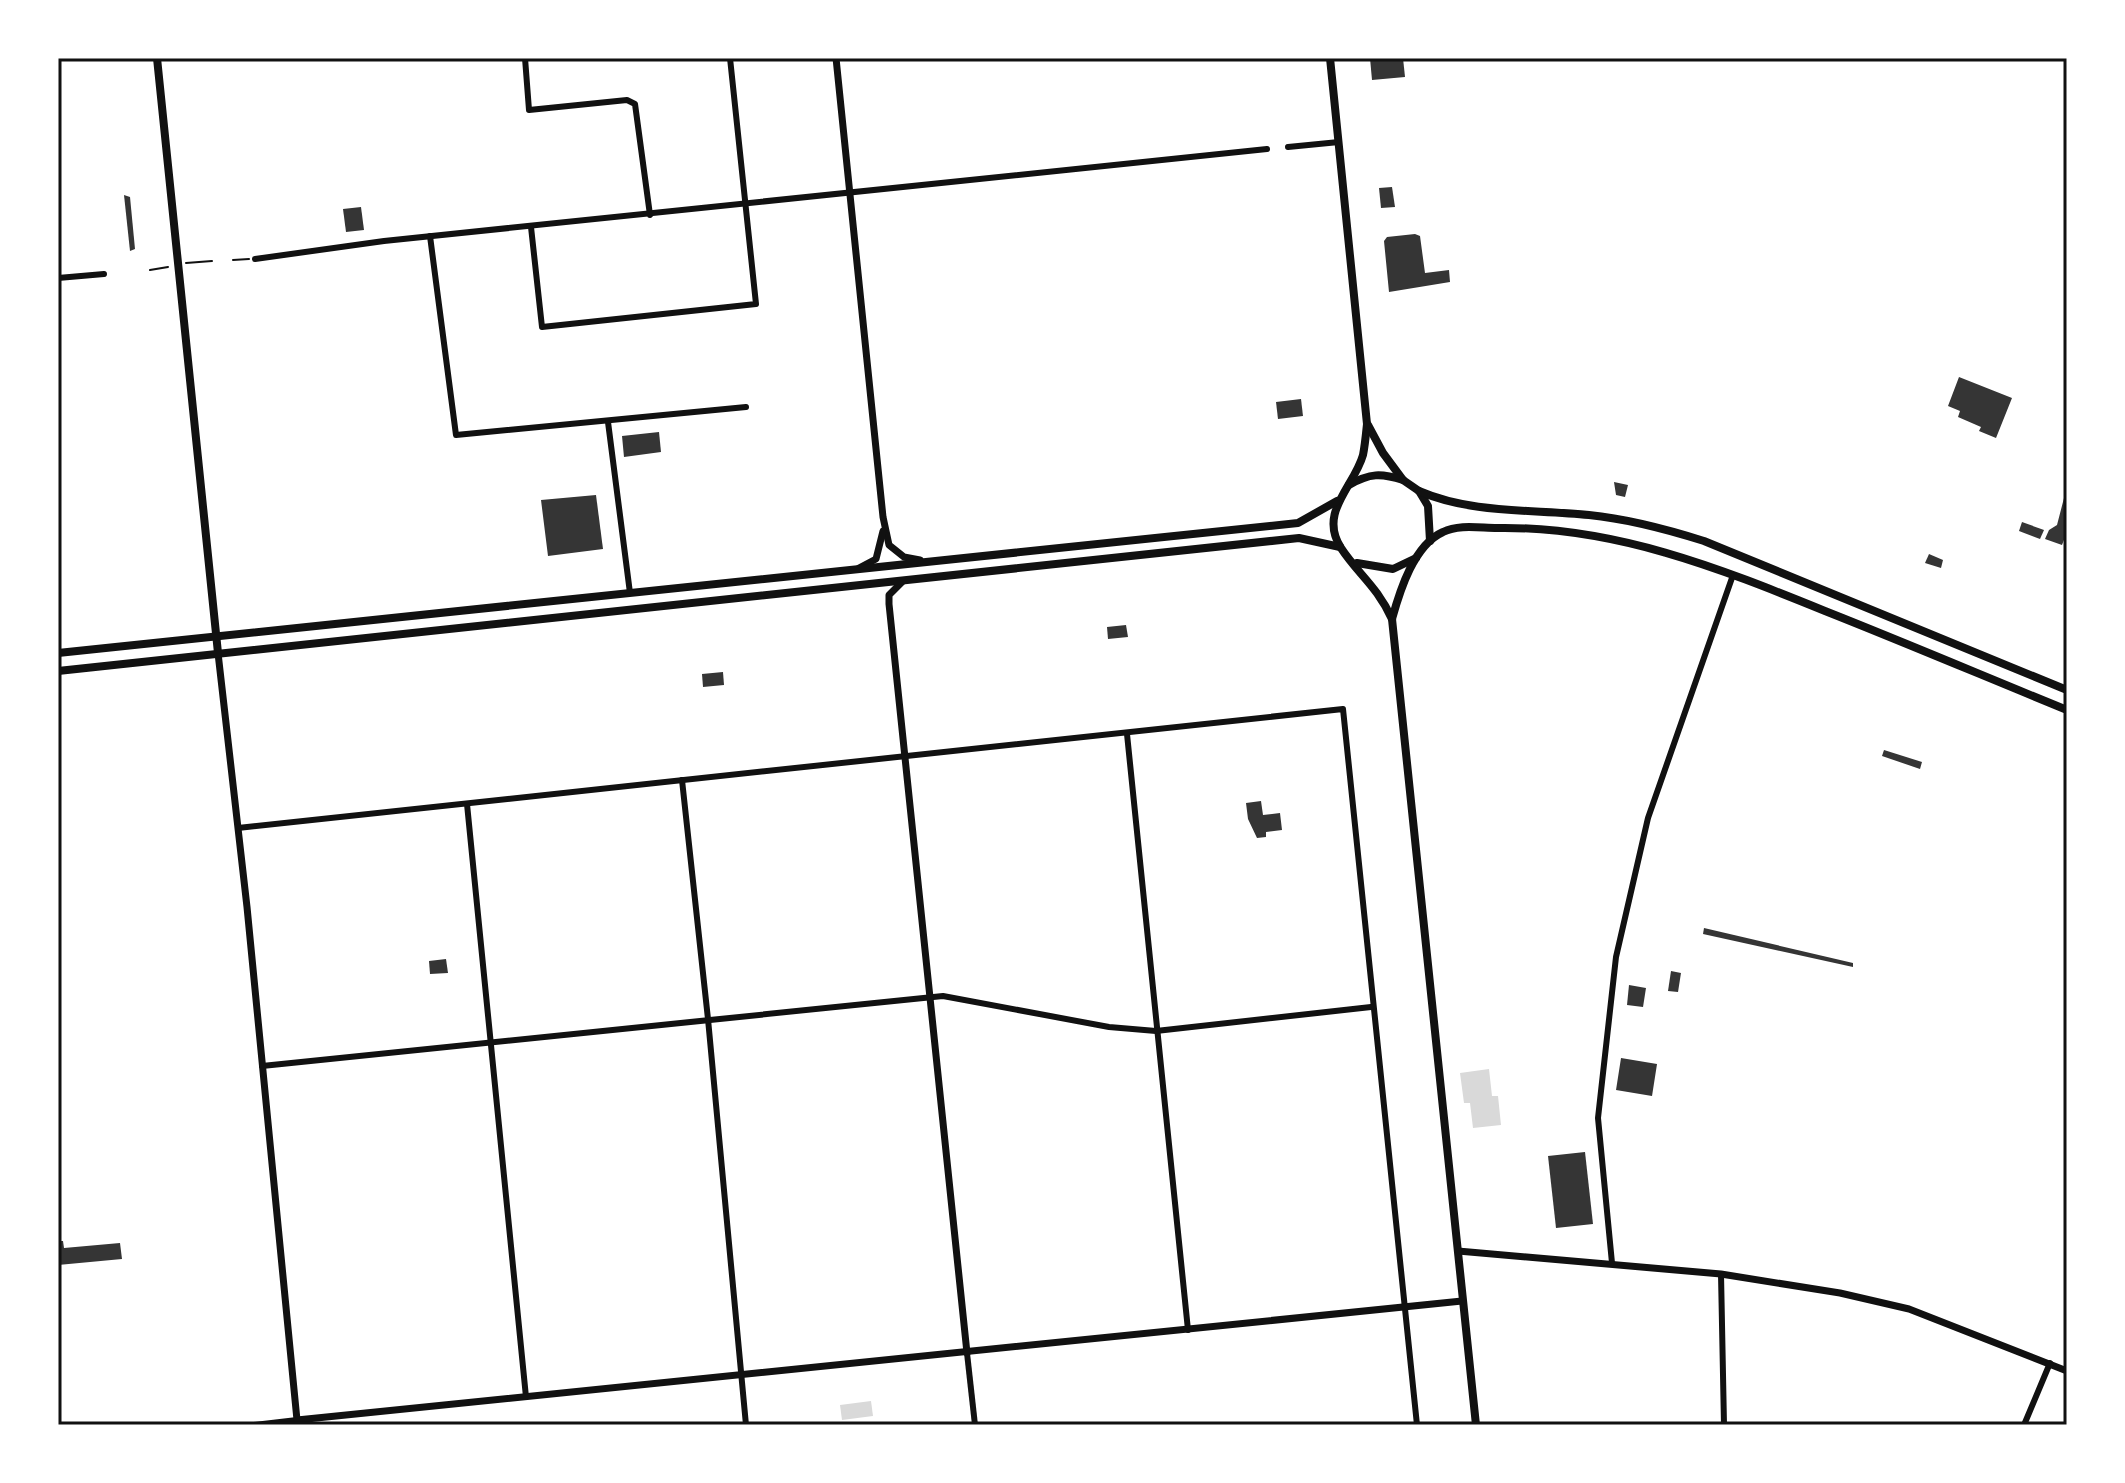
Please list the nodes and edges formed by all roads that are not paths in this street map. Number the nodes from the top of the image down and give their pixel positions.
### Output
1 (157, 58) edge
2 (525, 58) edge
3 (730, 58) edge
4 (836, 58) edge
5 (1330, 58) edge
6 (1339, 142) junction
7 (1288, 147) dead end
8 (1267, 149) dead end
9 (851, 193) junction
10 (746, 205) junction
11 (650, 215) junction
12 (531, 227) junction
13 (430, 236) junction
14 (255, 259) road end
15 (104, 274) dead end
16 (58, 278) edge
17 (746, 407) dead end
18 (608, 422) junction
19 (1367, 424) junction
20 (1403, 480) junction
21 (1349, 485) junction
22 (1419, 491) junction
23 (1337, 501) junction
24 (883, 517) junction
25 (1430, 541) junction
26 (1340, 547) junction
27 (1417, 558) junction
28 (927, 562) junction
29 (1356, 563) junction
30 (847, 572) junction
31 (1733, 575) junction
32 (904, 580) junction
33 (871, 584) junction
34 (630, 593) junction
35 (889, 595) junction
36 (1392, 619) junction
37 (216, 635) junction
38 (58, 653) edge
39 (218, 653) junction
40 (58, 671) edge
41 (2067, 690) edge
42 (2067, 710) edge
43 (1127, 734) junction
44 (905, 757) junction
45 (682, 780) junction
46 (467, 804) junction
47 (238, 828) junction
48 (929, 998) junction
49 (1371, 1007) junction
50 (708, 1019) junction
51 (1156, 1031) junction
52 (491, 1045) junction
53 (262, 1066) junction
54 (1458, 1251) junction
55 (1612, 1263) junction
56 (1721, 1274) junction
57 (1462, 1301) junction
58 (1405, 1307) junction
59 (1188, 1330) junction
60 (967, 1353) junction
61 (2050, 1363) junction
62 (2067, 1371) edge
63 (742, 1376) junction
64 (526, 1397) junction
65 (297, 1422) edge
66 (254, 1425) edge
67 (746, 1425) edge
68 (975, 1425) edge
69 (1417, 1425) edge
70 (1476, 1425) edge
71 (1724, 1425) edge
72 (2024, 1425) edge

1 - 37 main road
2 - 11 street
3 - 10 street
4 - 9 street
5 - 6 main road
6 - 7 street
6 - 19 main road
8 - 9 street
9 - 10 street
9 - 24 street
10 - 11 street
10 - 12 street
11 - 12 street
12 - 13 street
13 - 14 street
13 - 18 street
15 - 16 street
17 - 18 street
18 - 34 street
19 - 20 main road
19 - 21 main road
20 - 21 main road
20 - 22 main road
21 - 23 main road
22 - 25 main road
22 - 41 main road
23 - 26 main road
23 - 28 main road
24 - 28 street
24 - 30 street
25 - 27 main road
25 - 31 main road
26 - 29 main road
26 - 32 main road
27 - 29 main road
27 - 36 main road
28 - 30 main road
29 - 36 main road
30 - 34 main road
31 - 42 main road
31 - 55 street
32 - 33 main road
32 - 35 street
33 - 35 street
33 - 39 main road
34 - 37 main road
35 - 44 street
36 - 54 main road
37 - 38 main road
37 - 39 main road
39 - 40 main road
39 - 47 street
43 - 44 street
43 - 49 street
43 - 51 street
44 - 45 street
44 - 48 street
45 - 46 street
45 - 50 street
46 - 47 street
46 - 52 street
47 - 53 street
48 - 50 street
48 - 51 street
48 - 60 street
49 - 51 street
49 - 58 street
50 - 52 street
50 - 63 street
51 - 59 street
52 - 53 street
52 - 64 street
53 - 65 street
54 - 55 street
54 - 57 main road
55 - 56 street
56 - 61 street
56 - 71 street
57 - 58 street
57 - 70 main road
58 - 59 street
58 - 69 street
59 - 60 street
60 - 63 street
60 - 68 street
61 - 62 street
61 - 72 street
63 - 64 street
63 - 67 street
64 - 65 street
65 - 66 street

